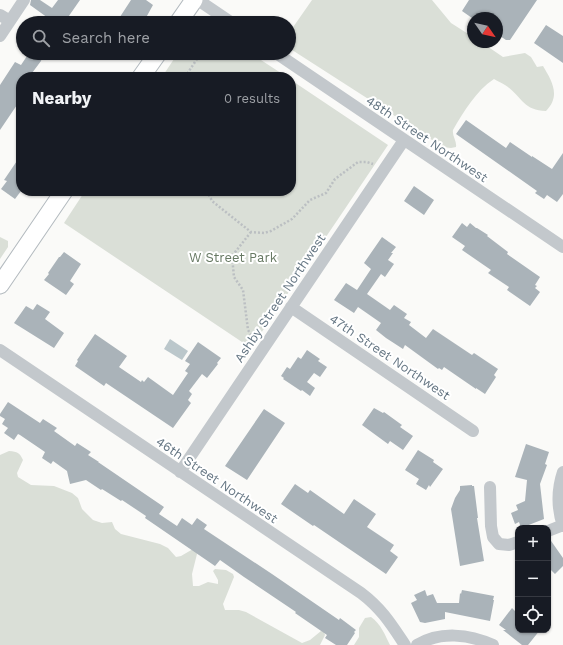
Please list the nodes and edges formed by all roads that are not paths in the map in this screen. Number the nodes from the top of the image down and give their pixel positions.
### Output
1 (24, 0) edge
2 (194, 0) edge
3 (198, 0) edge
4 (183, 16) edge
5 (222, 16) edge
6 (5, 18) edge
7 (0, 36) edge
8 (153, 60) edge
9 (286, 60) edge
10 (145, 72) edge
11 (404, 140) junction
12 (61, 196) edge
13 (563, 247) edge
14 (0, 285) edge
15 (291, 307) junction
16 (0, 350) edge
17 (473, 431) dead end
18 (180, 472) junction
19 (563, 472) edge
20 (490, 487) dead end
21 (563, 526) edge
22 (551, 530) edge
23 (515, 543) edge
24 (406, 645) edge
25 (417, 645) edge
26 (493, 645) edge

1 - 6 street
2 - 4 street
3 - 5 street
6 - 7 street
8 - 10 street
9 - 11 street, 48th Street Northwest
11 - 13 street, 48th Street Northwest
11 - 15 street, Ashby Street Northwest
12 - 14 street
15 - 17 street, 47th Street Northwest
15 - 18 street, Ashby Street Northwest
16 - 18 street, 46th Street Northwest
18 - 24 street, 46th Street Northwest
19 - 21 street
20 - 23 street
21 - 22 street
25 - 26 street

